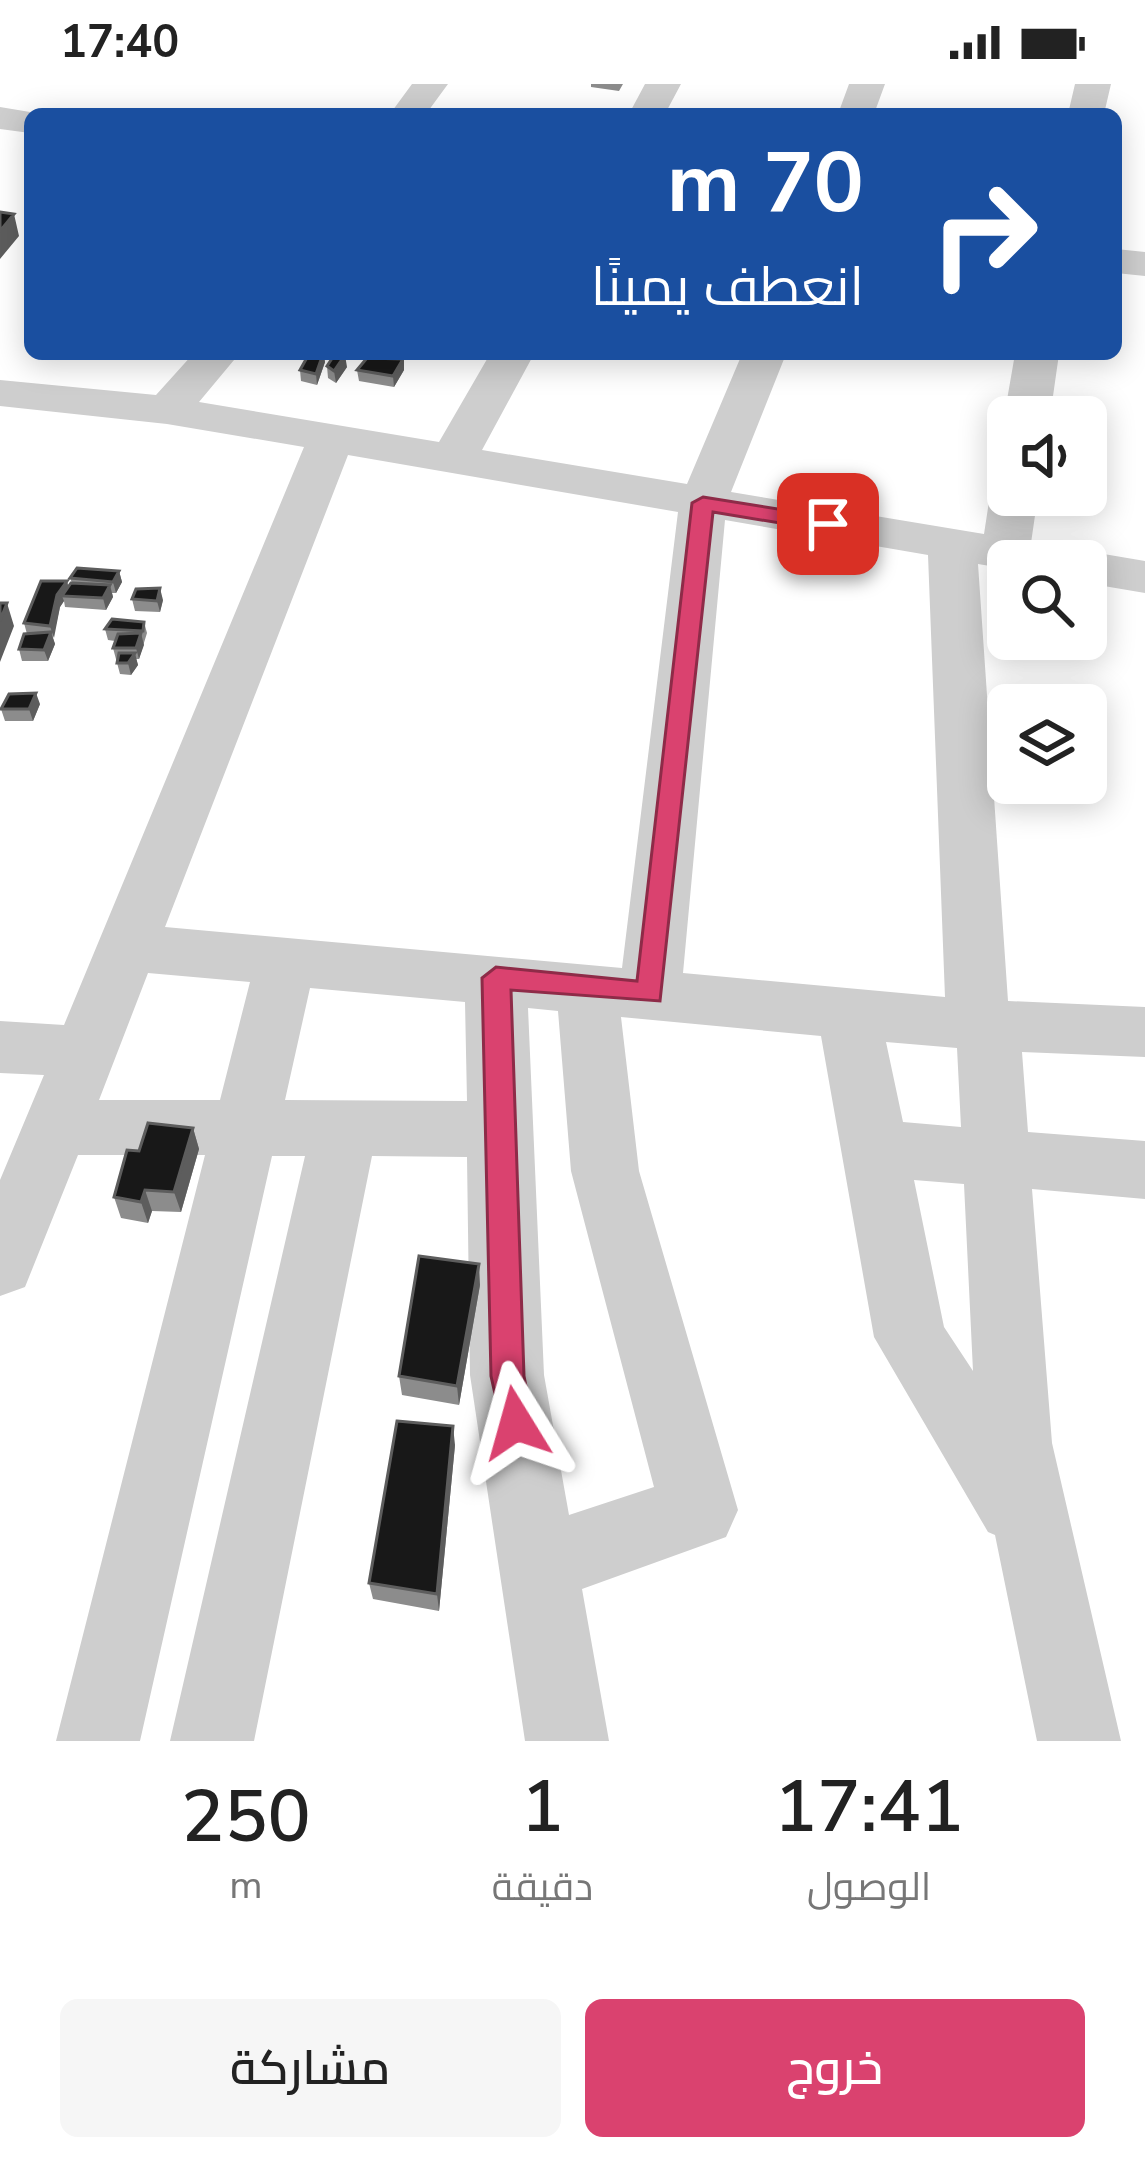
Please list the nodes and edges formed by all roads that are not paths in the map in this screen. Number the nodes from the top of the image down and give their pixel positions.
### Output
1 (212, 360) edge
2 (509, 360) edge
3 (762, 360) edge
4 (1036, 360) edge
5 (0, 393) edge
6 (1030, 396) edge
7 (166, 410) junction
8 (330, 441) junction
9 (452, 461) junction
10 (703, 503) junction
11 (987, 550) edge
12 (1107, 571) edge
13 (1145, 577) edge
14 (998, 660) edge
15 (124, 947) junction
16 (286, 960) junction
17 (496, 978) junction
18 (618, 990) junction
19 (849, 1012) junction
20 (983, 1026) junction
21 (1145, 1032) edge
22 (0, 1047) edge
23 (83, 1052) junction
24 (246, 1126) junction
25 (345, 1126) junction
26 (54, 1127) junction
27 (500, 1129) junction
28 (874, 1148) junction
29 (996, 1157) junction
30 (1145, 1170) edge
31 (0, 1264) edge
32 (1034, 1536) junction
33 (541, 1564) junction
34 (98, 1741) edge
35 (212, 1741) edge
36 (567, 1741) edge
37 (1079, 1741) edge

1 - 7 street
2 - 9 street
3 - 10 street
4 - 6 street
5 - 7 street
7 - 8 street
8 - 9 street
8 - 15 street
9 - 10 street
10 - 11 street
10 - 18 street
12 - 13 street
14 - 20 street
15 - 16 street
15 - 23 street
16 - 17 street
16 - 24 street
17 - 18 street
17 - 27 street
18 - 19 street
18 - 33 street
19 - 20 street
19 - 28 street
20 - 21 street
20 - 29 street
22 - 23 street
23 - 26 street
24 - 25 street
24 - 26 street
24 - 34 street
25 - 27 street
25 - 35 street
26 - 31 street
27 - 33 street
28 - 29 street
28 - 32 street
29 - 30 street
29 - 32 street
32 - 37 street
33 - 36 street

